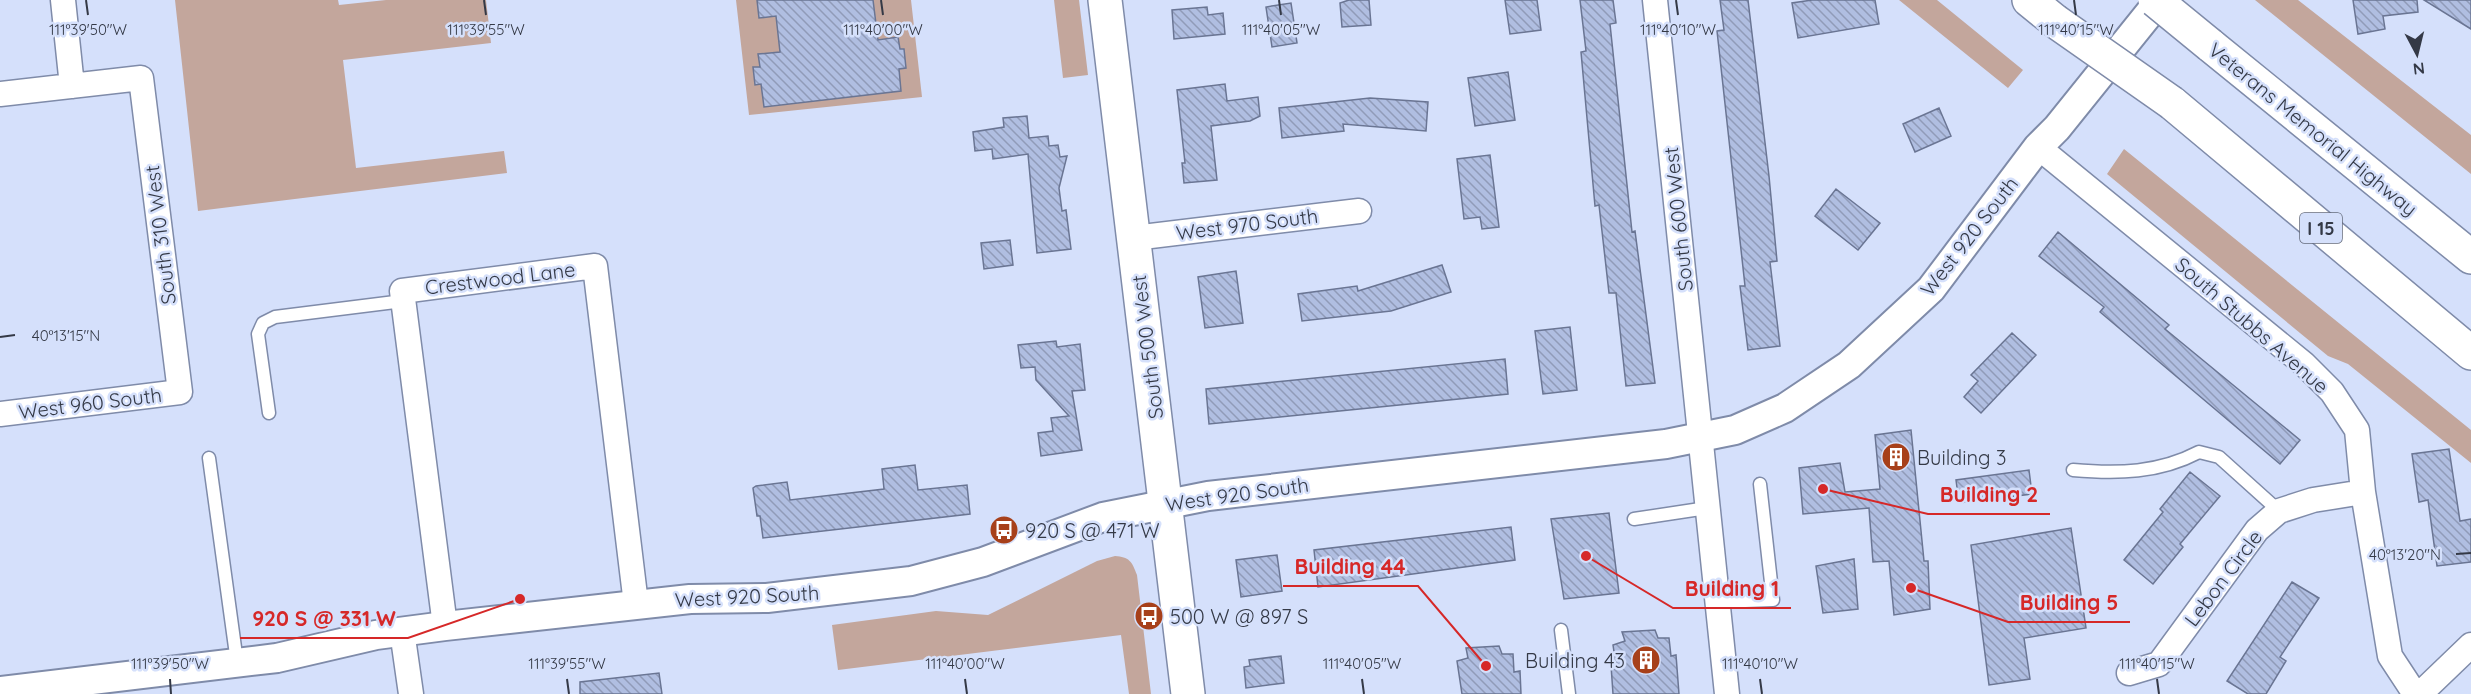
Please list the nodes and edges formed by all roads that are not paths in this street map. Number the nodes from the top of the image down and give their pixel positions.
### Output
1 (63, 0) edge
2 (1105, 0) edge
3 (1655, 0) edge
4 (2029, 0) edge
5 (2155, 0) edge
6 (2160, 0) edge
7 (72, 86) junction
8 (0, 94) edge
9 (2038, 147) junction
10 (1359, 211) dead end
11 (1134, 238) junction
12 (2471, 257) edge
13 (403, 301) junction
14 (2471, 352) edge
15 (180, 392) joint
16 (269, 413) dead end
17 (0, 414) edge
18 (1701, 437) junction
19 (209, 458) dead end
20 (2073, 470) dead end
21 (1760, 484) dead end
22 (2363, 492) junction
23 (1165, 503) junction
24 (1707, 508) junction
25 (2279, 511) junction
26 (1634, 519) dead end
27 (1717, 603) junction
28 (636, 604) junction
29 (445, 626) junction
30 (1560, 630) dead end
31 (402, 631) junction
32 (2471, 645) edge
33 (237, 662) junction
34 (2129, 673) dead end
35 (0, 691) edge
36 (411, 694) edge
37 (1188, 694) edge
38 (1569, 694) edge
39 (1727, 694) edge
40 (2415, 694) edge
41 (2420, 694) edge

1 - 7 street
2 - 11 main road, South 500 West
3 - 18 street, South 600 West
4 - 14 main road, I 15, bridge
5 - 12 main road, Veterans Memorial Highway, bridge
6 - 9 street, West 920 South
7 - 8 street
7 - 15 street, South 310 West
9 - 18 street, West 920 South
9 - 22 street, South Stubbs Avenue
10 - 11 street, West 970 South
11 - 23 main road, South 500 West
13 - 16 lane
13 - 28 street, Crestwood Lane
13 - 29 street, Crestwood Lane
15 - 17 street, West 960 South
18 - 23 street, West 920 South
18 - 24 street, South 600 West
19 - 33 lane
20 - 25 lane
21 - 27 lane
22 - 25 street, Lebon Circle
22 - 40 street, South Stubbs Avenue
23 - 28 street, West 920 South
23 - 37 main road, South 500 West
24 - 26 lane
24 - 27 street, South 600 West
25 - 34 street, Lebon Circle
27 - 39 street, South 600 West
28 - 29 street, West 920 South
29 - 31 street, West 920 South
30 - 38 lane
31 - 33 street, West 920 South
31 - 36 street
32 - 41 street
33 - 35 street, West 920 South

